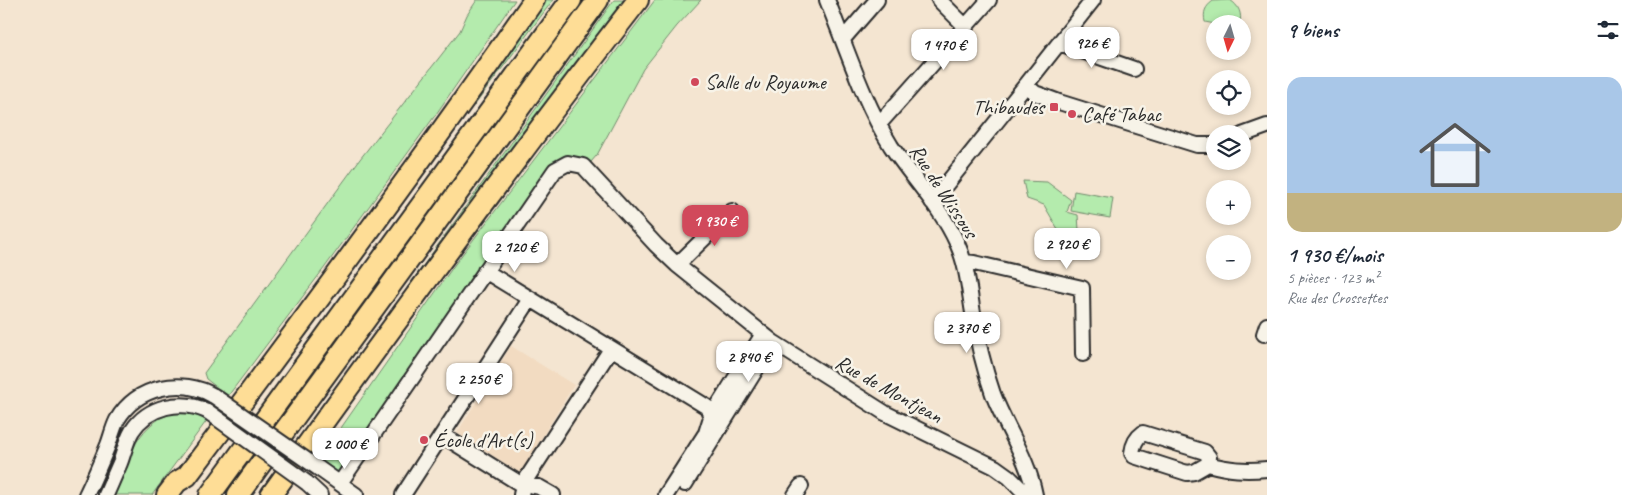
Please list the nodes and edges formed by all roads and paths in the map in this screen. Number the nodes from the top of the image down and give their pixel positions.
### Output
1 (534, 0) edge
2 (570, 0) edge
3 (598, 0) edge
4 (638, 0) edge
5 (827, 0) edge
6 (877, 0) edge
7 (939, 0) edge
8 (989, 0) edge
9 (1093, 0) edge
10 (966, 26) junction
11 (843, 39) junction
12 (1059, 43) junction
13 (1134, 69) dead end
14 (1026, 85) junction
15 (879, 124) junction
16 (1267, 126) edge
17 (1251, 132) edge
18 (1206, 146) edge
19 (932, 202) junction
20 (732, 211) dead end
21 (964, 262) junction
22 (677, 265) junction
23 (485, 271) junction
24 (530, 299) junction
25 (768, 338) junction
26 (611, 349) junction
27 (1083, 354) dead end
28 (711, 417) junction
29 (442, 435) junction
30 (1208, 464) junction
31 (1267, 469) edge
32 (340, 484) junction
33 (685, 484) dead end
34 (184, 486) edge
35 (522, 489) edge
36 (86, 495) edge
37 (106, 495) edge
38 (167, 495) edge
39 (210, 495) edge
40 (238, 495) edge
41 (271, 495) edge
42 (320, 495) edge
43 (356, 495) edge
44 (403, 495) edge
45 (553, 495) edge
46 (666, 495) edge
47 (1027, 495) edge
48 (1035, 495) edge

1 - 34 highway
2 - 39 highway
3 - 40 highway
4 - 41 highway
5 - 11 street, Rue de Wissous
6 - 11 street
7 - 10 street
8 - 10 street
9 - 12 street
10 - 15 street
11 - 15 street, Rue de Wissous
12 - 13 street
12 - 14 street
14 - 18 street
14 - 19 street
15 - 19 street, Rue de Wissous
16 - 17 street
19 - 21 street, Rue de Wissous
20 - 22 street
21 - 27 street
21 - 48 street, Rue de Wissous
22 - 23 street, Rue de Montjean
22 - 25 street, Rue de Montjean
23 - 24 street
23 - 32 street
24 - 26 street
24 - 29 street
25 - 28 street
25 - 33 street
25 - 47 street, Rue de Montjean
26 - 28 street
26 - 35 street
28 - 46 street
29 - 35 street
29 - 44 street
30 - 30 street
30 - 31 street
32 - 36 street, bridge
32 - 43 street
34 - 38 highway
35 - 45 street
37 - 42 street, bridge

